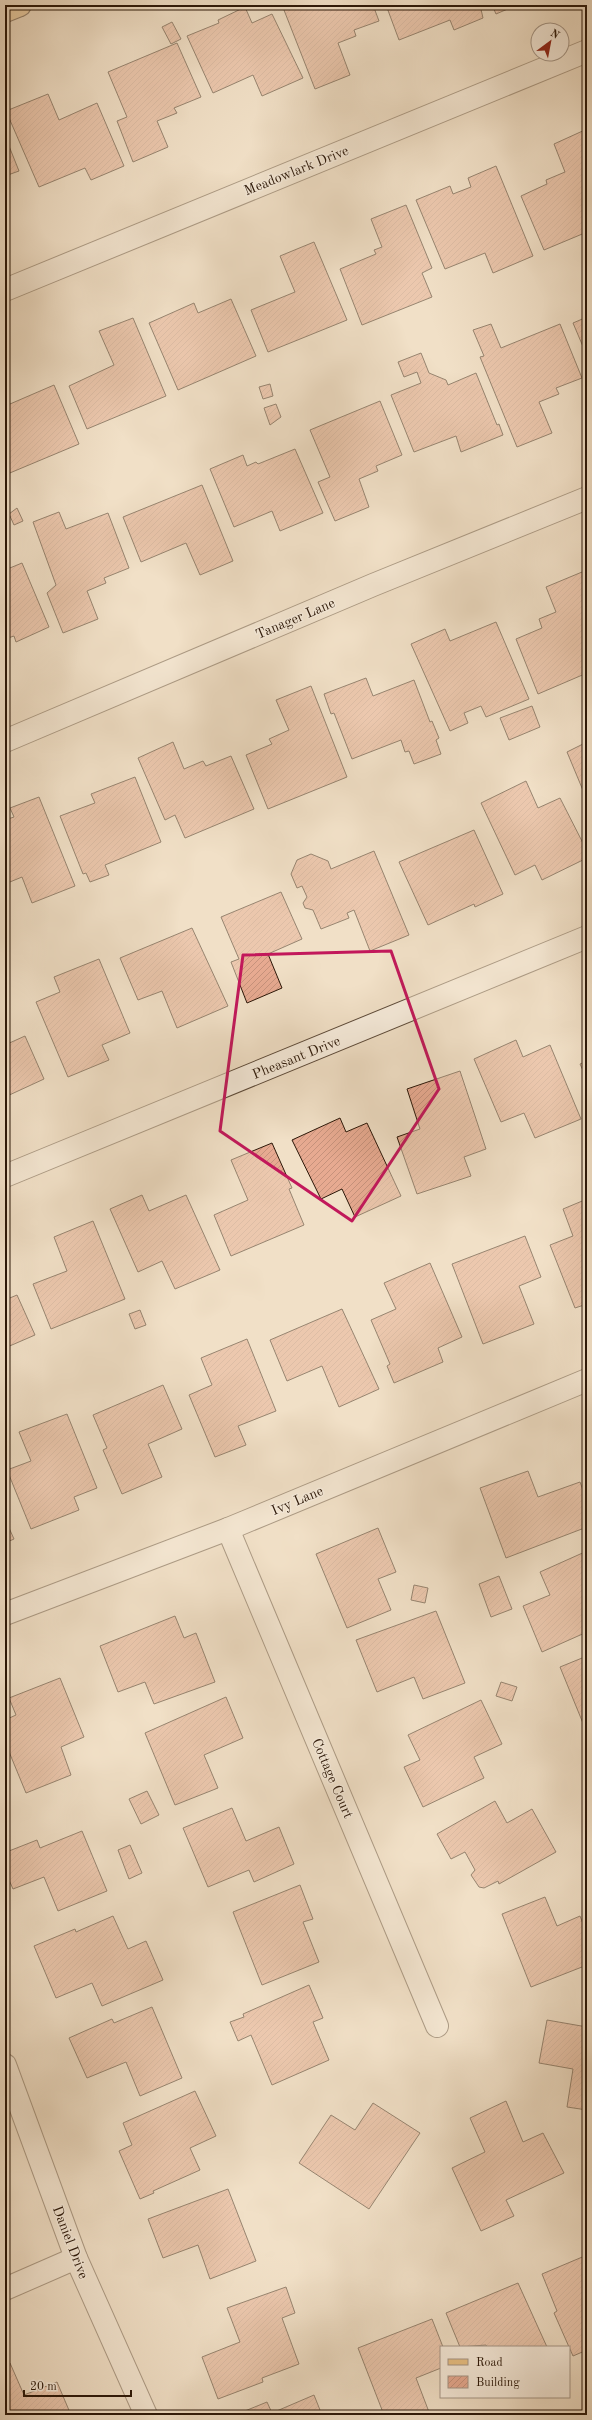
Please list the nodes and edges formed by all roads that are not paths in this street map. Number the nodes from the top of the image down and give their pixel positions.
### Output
1 (20, 5) edge
2 (5, 11) edge
3 (587, 51) edge
4 (5, 290) edge
5 (587, 498) edge
6 (5, 741) edge
7 (587, 937) edge
8 (5, 1176) edge
9 (587, 1380) edge
10 (228, 1529) junction
11 (5, 1614) edge
12 (437, 2026) dead end
13 (5, 2065) edge
14 (76, 2258) junction
15 (5, 2289) edge
16 (146, 2415) edge

1 - 2 main road
3 - 4 street, Meadowlark Drive
5 - 6 street, Tanager Lane
7 - 8 street, Pheasant Drive
9 - 10 street, Ivy Lane
10 - 11 street, Ivy Lane
10 - 12 street, Cottage Court
13 - 14 street, Daniel Drive
14 - 15 street
14 - 16 street, Daniel Drive

